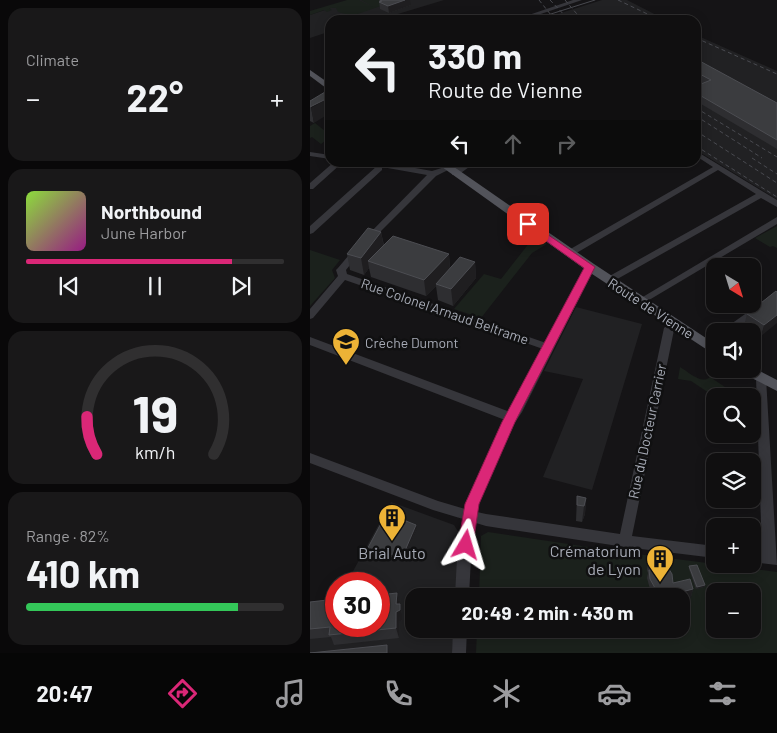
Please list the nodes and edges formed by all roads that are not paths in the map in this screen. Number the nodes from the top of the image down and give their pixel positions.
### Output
1 (579, 0) edge
2 (532, 15) edge
3 (311, 75) edge
4 (325, 89) edge
5 (310, 154) edge
6 (325, 156) edge
7 (701, 156) edge
8 (333, 167) edge
9 (394, 167) edge
10 (718, 167) junction
11 (379, 168) dead end
12 (447, 168) edge
13 (433, 174) junction
14 (310, 187) edge
15 (762, 194) junction
16 (777, 204) edge
17 (777, 220) edge
18 (310, 231) edge
19 (570, 253) junction
20 (590, 267) junction
21 (342, 276) junction
22 (609, 280) junction
23 (641, 301) junction
24 (765, 302) edge
25 (310, 316) edge
26 (738, 323) edge
27 (674, 324) junction
28 (310, 341) edge
29 (706, 342) edge
30 (548, 347) junction
31 (761, 378) joint
32 (777, 386) edge
33 (512, 418) junction
34 (310, 458) edge
35 (469, 516) junction
36 (625, 541) junction
37 (706, 551) edge
38 (773, 559) edge
39 (463, 588) edge
40 (460, 638) edge
41 (459, 653) edge

1 - 2 street
3 - 4 main road
5 - 6 street
7 - 10 street
8 - 14 street
9 - 13 street
10 - 15 street
10 - 19 street
11 - 18 street
12 - 13 street
12 - 19 main road, Route de Vienne
13 - 21 street
15 - 16 street
15 - 22 street
17 - 23 street
19 - 20 main road, Route de Vienne
20 - 22 main road, Route de Vienne
20 - 30 street
21 - 25 street
21 - 30 street, Rue Colonel Arnaud Beltrame
22 - 23 main road, Route de Vienne
23 - 27 main road, Route de Vienne
24 - 26 street
27 - 29 main road, Route de Vienne
27 - 36 street, Rue du Docteur Carrier
28 - 33 street
30 - 33 street
31 - 32 main road
31 - 38 street
33 - 35 street
34 - 35 street
35 - 36 street
35 - 39 street
36 - 37 street
40 - 41 street

